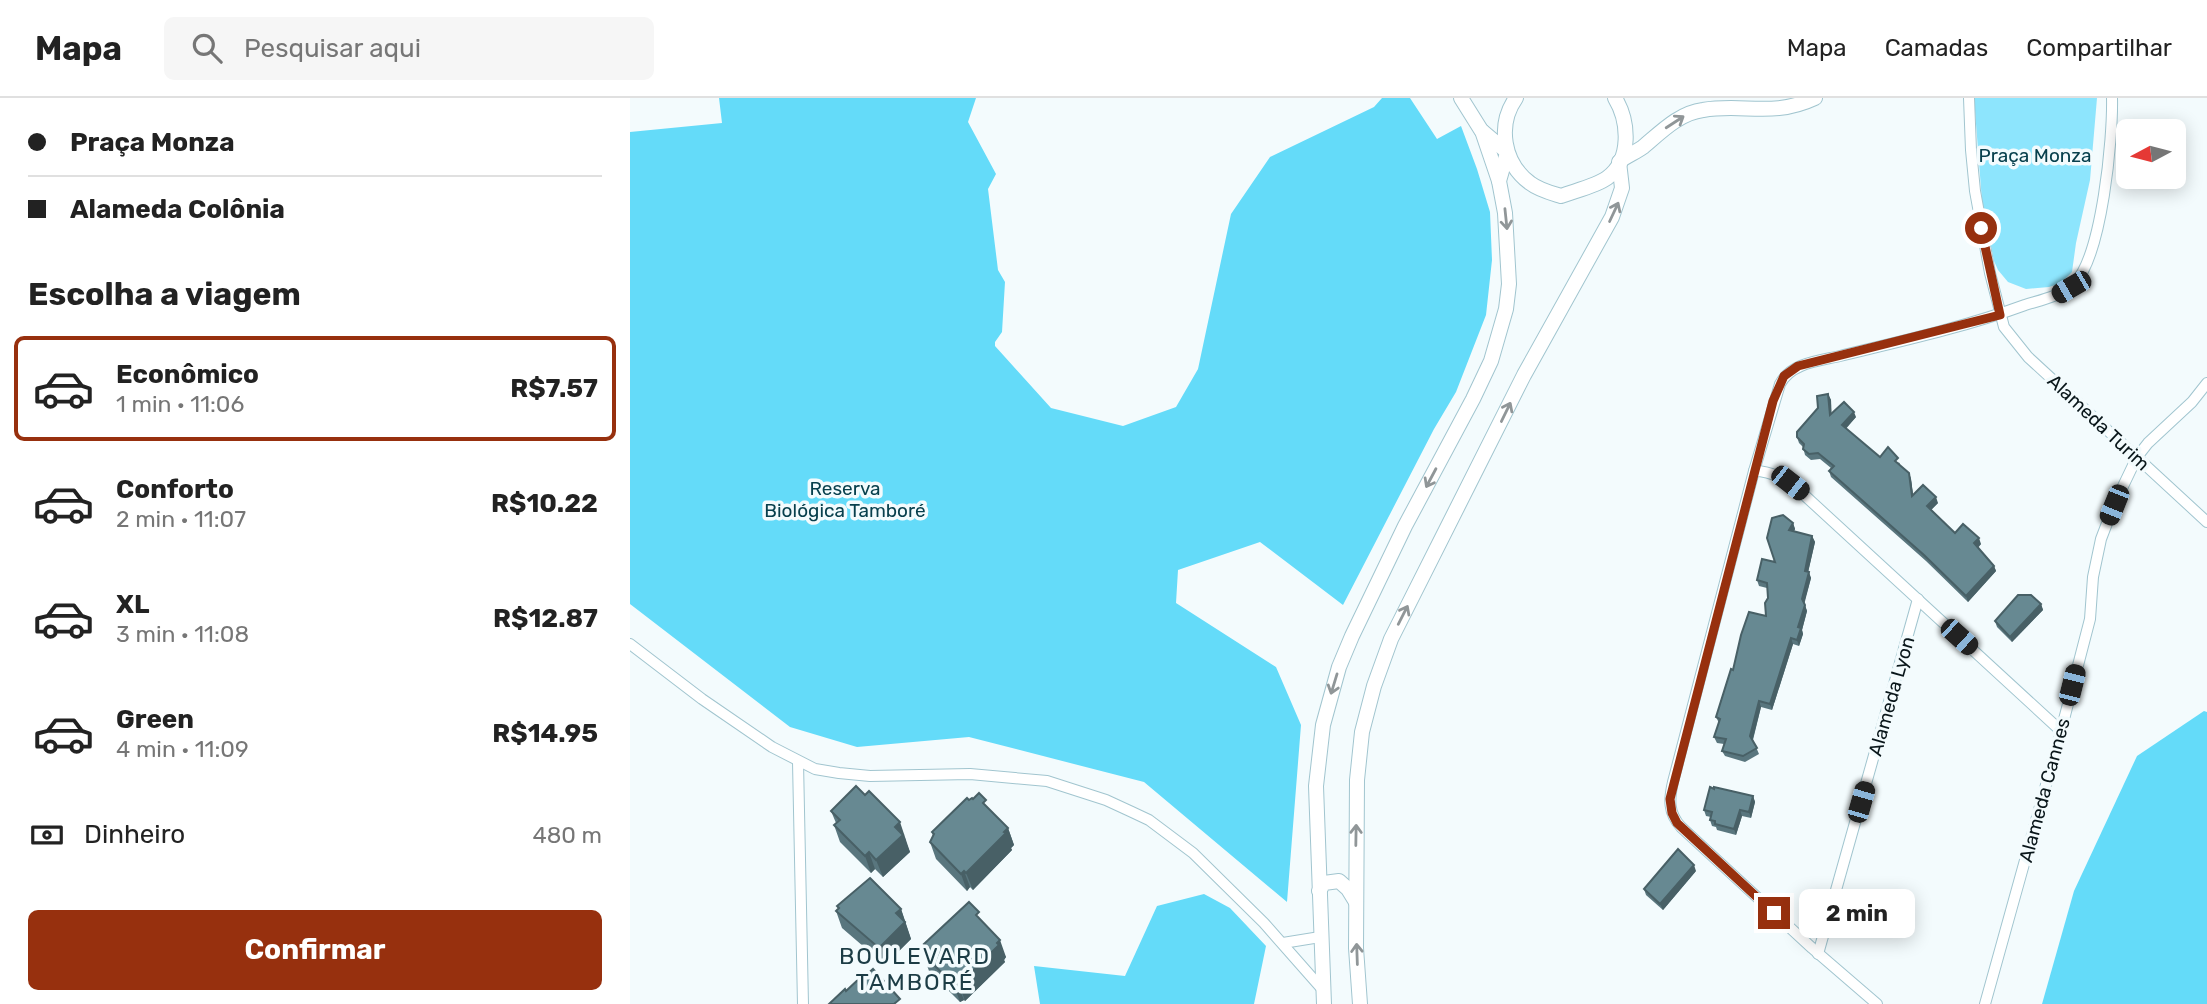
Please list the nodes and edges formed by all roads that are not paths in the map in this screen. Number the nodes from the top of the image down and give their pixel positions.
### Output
1 (1461, 98) edge
2 (1516, 98) edge
3 (1615, 98) edge
4 (1815, 98) edge
5 (1969, 98) edge
6 (2112, 98) edge
7 (1481, 130) junction
8 (1641, 148) junction
9 (1507, 152) junction
10 (1619, 162) junction
11 (1499, 181) junction
12 (1622, 188) junction
13 (2000, 315) junction
14 (2207, 383) edge
15 (2137, 457) junction
16 (1754, 471) junction
17 (2207, 522) edge
18 (1918, 600) junction
19 (630, 644) edge
20 (2061, 731) junction
21 (798, 762) junction
22 (1319, 891) junction
23 (1357, 903) junction
24 (1320, 937) junction
25 (1283, 943) junction
26 (1818, 954) junction
27 (1323, 997) edge
28 (803, 1004) edge
29 (1360, 1004) edge
30 (1877, 1004) edge
31 (1985, 1004) edge

1 - 7 main road
2 - 9 main road
3 - 10 main road
8 -> 4 main road
5 - 13 street
6 - 13 street
7 - 9 main road
7 - 11 main road
8 - 10 main road
8 - 12 main road
9 - 10 main road
9 - 11 main road
10 - 12 main road
11 -> 22 main road
23 -> 12 main road
13 - 15 street, Alameda Turim
13 - 16 street
14 - 15 street, Alameda Cannes
15 - 17 street, Alameda Turim
15 - 20 street, Alameda Cannes
16 - 18 street
16 - 26 street
18 - 20 street
18 - 26 street, Alameda Lyon
19 - 21 street
20 - 31 street, Alameda Cannes
21 - 25 street
21 - 28 street
22 - 23 main road
22 - 24 main road
29 -> 23 main road
24 - 25 street
24 - 27 main road
25 - 27 street
26 - 30 street

